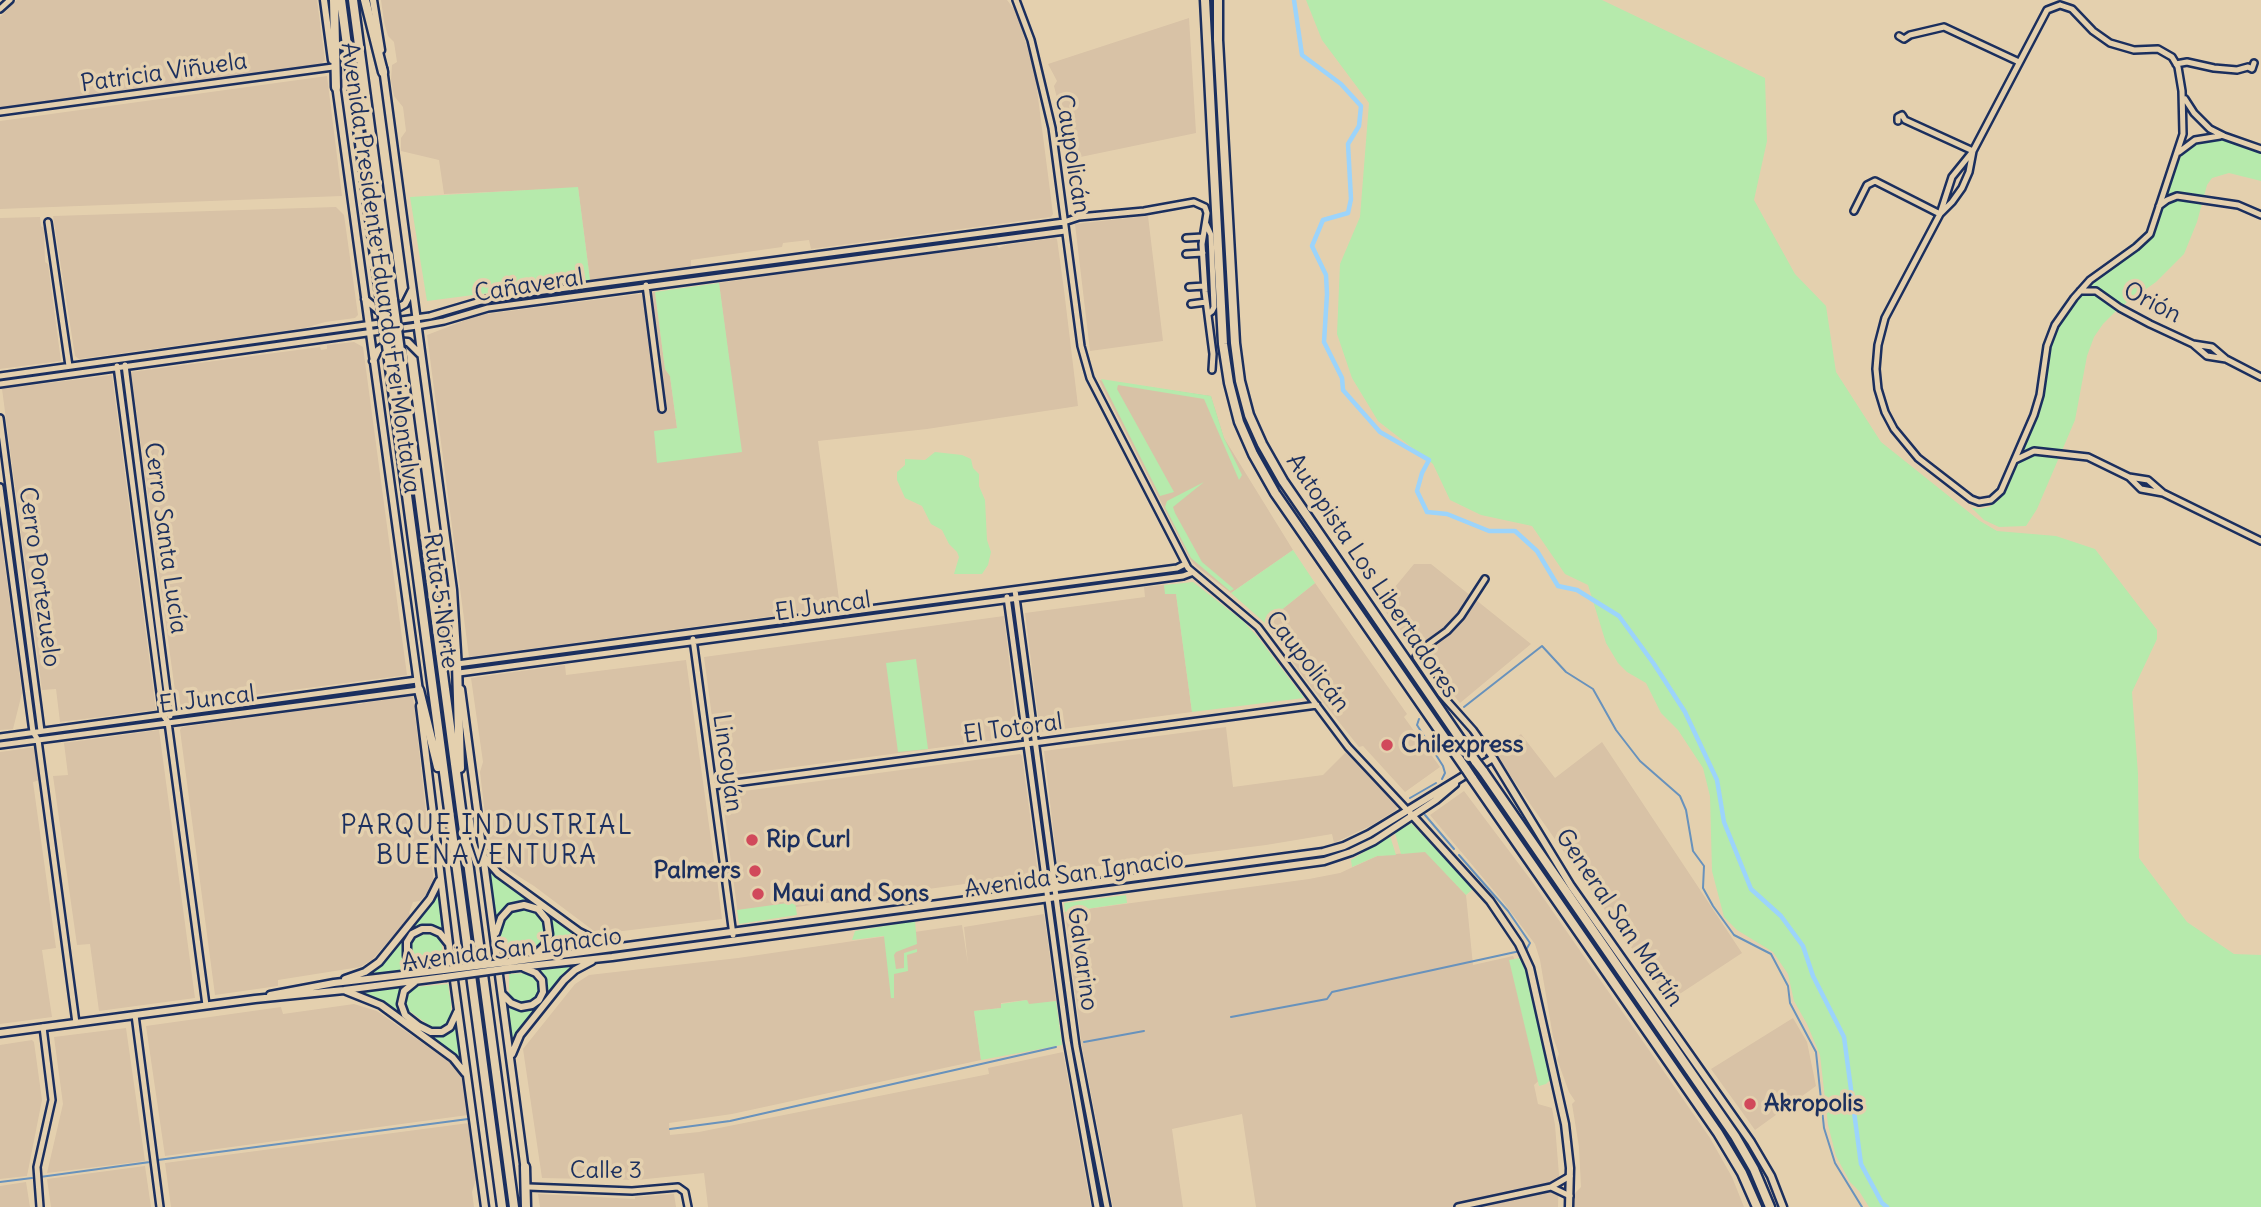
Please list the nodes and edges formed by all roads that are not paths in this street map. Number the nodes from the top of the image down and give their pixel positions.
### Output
1 (10, 0) edge
2 (324, 0) edge
3 (334, 0) edge
4 (341, 0) edge
5 (353, 0) edge
6 (365, 0) edge
7 (373, 0) edge
8 (1016, 0) edge
9 (1205, 0) edge
10 (1218, 0) edge
11 (2052, 0) edge
12 (2071, 0) edge
13 (0, 9) edge
14 (2072, 9) junction
15 (2047, 10) junction
16 (1910, 35) dead end
17 (2019, 62) junction
18 (2176, 64) junction
19 (2248, 67) dead end
20 (333, 68) junction
21 (383, 72) junction
22 (336, 87) junction
23 (2182, 91) junction
24 (0, 112) edge
25 (1905, 120) dead end
26 (2224, 136) junction
27 (2261, 149) edge
28 (1973, 151) junction
29 (2178, 153) junction
30 (2166, 182) junction
31 (2177, 196) junction
32 (2159, 206) junction
33 (1854, 211) dead end
34 (1940, 214) junction
35 (2261, 215) edge
36 (48, 222) dead end
37 (1064, 222) junction
38 (1206, 224) junction
39 (1065, 230) junction
40 (1203, 237) junction
41 (1186, 238) dead end
42 (1202, 253) junction
43 (1186, 254) dead end
44 (2095, 276) junction
45 (645, 278) junction
46 (1204, 286) junction
47 (646, 287) junction
48 (1189, 287) dead end
49 (412, 289) junction
50 (2080, 290) junction
51 (2096, 291) junction
52 (363, 294) junction
53 (1206, 302) junction
54 (1191, 304) dead end
55 (1208, 314) junction
56 (416, 321) junction
57 (368, 329) junction
58 (2193, 344) junction
59 (421, 355) junction
60 (124, 358) junction
61 (116, 359) junction
62 (2226, 359) junction
63 (373, 362) junction
64 (69, 366) junction
65 (125, 367) junction
66 (117, 368) junction
67 (1212, 370) dead end
68 (0, 376) edge
69 (2261, 377) edge
70 (0, 384) edge
71 (662, 409) dead end
72 (0, 418) edge
73 (2025, 434) junction
74 (2034, 451) junction
75 (2013, 462) junction
76 (2129, 477) junction
77 (0, 487) edge
78 (2163, 493) junction
79 (2261, 541) edge
80 (1185, 564) junction
81 (1191, 573) junction
82 (1485, 579) dead end
83 (1015, 590) junction
84 (1006, 591) junction
85 (1016, 598) junction
86 (1007, 600) junction
87 (692, 633) junction
88 (694, 642) junction
89 (499, 659) junction
90 (458, 668) junction
91 (500, 668) junction
92 (417, 680) junction
93 (419, 690) junction
94 (1317, 705) junction
95 (171, 714) junction
96 (163, 715) junction
97 (168, 722) junction
98 (41, 731) junction
99 (33, 732) junction
100 (0, 737) edge
101 (38, 740) junction
102 (1036, 744) junction
103 (0, 745) edge
104 (1027, 745) junction
105 (1493, 758) junction
106 (1458, 780) junction
107 (713, 786) junction
108 (461, 809) junction
109 (1407, 810) junction
110 (1413, 816) junction
111 (450, 821) junction
112 (1391, 821) junction
113 (1396, 827) junction
114 (484, 856) junction
115 (1286, 858) junction
116 (1259, 861) junction
117 (1287, 866) junction
118 (1260, 870) junction
119 (440, 876) junction
120 (1099, 883) junction
121 (1055, 888) junction
122 (1046, 889) junction
123 (1100, 891) junction
124 (1056, 897) junction
125 (1048, 898) junction
126 (945, 903) junction
127 (946, 912) junction
128 (766, 927) junction
129 (732, 932) junction
130 (767, 936) junction
131 (733, 940) junction
132 (495, 942) junction
133 (449, 944) junction
134 (624, 946) junction
135 (611, 948) junction
136 (612, 957) junction
137 (531, 958) junction
138 (597, 959) junction
139 (509, 965) junction
140 (519, 967) junction
141 (425, 972) junction
142 (445, 973) junction
143 (418, 980) junction
144 (334, 984) junction
145 (344, 990) junction
146 (502, 994) junction
147 (255, 999) junction
148 (206, 1005) junction
149 (458, 1011) junction
150 (135, 1015) junction
151 (76, 1023) junction
152 (43, 1027) junction
153 (0, 1033) edge
154 (1075, 1038) junction
155 (1067, 1040) junction
156 (511, 1060) junction
157 (468, 1079) junction
158 (525, 1167) junction
159 (1570, 1176) junction
160 (528, 1187) junction
161 (1551, 1187) junction
162 (1094, 1194) junction
163 (1104, 1194) junction
164 (1570, 1196) junction
165 (40, 1207) edge
166 (160, 1207) edge
167 (485, 1207) edge
168 (502, 1207) edge
169 (514, 1207) edge
170 (528, 1207) edge
171 (688, 1207) edge
172 (1097, 1207) edge
173 (1107, 1207) edge
174 (1458, 1207) edge
175 (1569, 1207) edge
176 (1757, 1207) edge
177 (1770, 1207) edge
178 (1783, 1207) edge

1 - 13 street
2 - 20 main road, Avenida Presidente Eduardo Frei Montalva
3 - 22 highway
4 - 111 highway, Ruta 5 Norte, bridge
5 - 108 highway, Ruta 5 Norte, bridge
6 - 21 highway
7 - 21 main road, Avenida Presidente Eduardo Frei Montalva
8 - 37 street, Caupolicán
9 - 176 highway, Autopista Los Libertadores, bridge
10 - 177 highway, Autopista Los Libertadores, bridge
11 - 15 street
12 - 14 street
14 - 15 street
14 - 18 street
15 - 17 street
16 - 17 street
17 - 28 street
18 - 19 street
18 - 23 street
20 - 22 main road, Avenida Presidente Eduardo Frei Montalva
20 - 24 street, Patricia Viñuela
21 - 49 main road, Avenida Presidente Eduardo Frei Montalva
22 - 52 main road, Avenida Presidente Eduardo Frei Montalva
23 - 26 street
23 - 29 street
25 - 28 street
26 - 27 street
26 - 29 street
28 - 34 street
28 - 34 street
29 - 30 street
30 - 31 street
30 - 32 street
31 - 32 street
31 - 35 street
32 - 44 street
33 - 34 street
34 - 75 street
36 - 64 street
37 - 38 street, Cañaveral
37 - 39 street, Caupolicán
37 - 45 street, Cañaveral
38 - 40 street
38 - 55 street
39 - 47 street, Cañaveral
39 - 80 street, Caupolicán
40 - 41 street
40 - 42 street
42 - 43 street
42 - 46 street
44 - 50 street
44 - 51 street, Orión
45 - 47 street
45 - 56 street, Cañaveral
46 - 48 street
46 - 53 street
47 - 56 street, Cañaveral
47 - 71 street
49 - 52 main road
49 - 56 main road, Avenida Presidente Eduardo Frei Montalva
50 - 51 street, Orión
50 - 73 street
51 - 58 street, Orión
52 - 57 main road, Avenida Presidente Eduardo Frei Montalva
53 - 54 street
53 - 55 street
55 - 67 street
56 - 57 street, Cañaveral
56 - 59 main road, Avenida Presidente Eduardo Frei Montalva
57 - 60 street, Cañaveral
57 - 63 main road, Avenida Presidente Eduardo Frei Montalva
57 - 65 street, Cañaveral
58 - 62 street, Orión
58 - 62 street, Orión
59 - 63 main road
59 - 90 main road, Avenida Presidente Eduardo Frei Montalva
60 - 61 street, Cañaveral
60 - 65 street, Cerro Santa Lucía
61 - 64 street, Cañaveral
61 - 66 street, Cerro Santa Lucía
62 - 69 street, Orión
63 - 92 main road, Avenida Presidente Eduardo Frei Montalva
64 - 68 street, Cañaveral
65 - 66 street, Cañaveral
65 - 95 street, Cerro Santa Lucía
66 - 70 street, Cañaveral
66 - 96 street, Cerro Santa Lucía
72 - 98 street, Cerro Portezuelo
73 - 74 street
73 - 75 street
74 - 75 street
74 - 76 street
76 - 78 street
76 - 78 street
77 - 99 street, Cerro Portezuelo
78 - 79 street
80 - 81 street, Caupolicán
80 - 83 street, El Juncal
81 - 85 street, El Juncal
81 - 94 street, Caupolicán
82 - 105 street, General San Martín
83 - 84 street, El Juncal
83 - 85 street, Galvarino
84 - 86 street, Galvarino
84 - 87 street, El Juncal
85 - 86 street, El Juncal
85 - 102 street, Galvarino
86 - 88 street, El Juncal
86 - 104 street, Galvarino
87 - 88 street, Lincoyán
87 - 89 street, El Juncal
88 - 91 street, El Juncal
88 - 107 street, Lincoyán
89 - 90 street, El Juncal
89 - 91 street
90 - 91 street, El Juncal
90 - 108 highway
90 - 114 main road, Avenida Presidente Eduardo Frei Montalva
92 - 93 main road, Avenida Presidente Eduardo Frei Montalva
92 - 95 street, El Juncal
93 - 97 street, El Juncal
93 - 111 highway
93 - 119 main road, Avenida Presidente Eduardo Frei Montalva
94 - 102 street, El Totoral
94 - 109 street, Caupolicán
95 - 96 street, El Juncal
95 - 97 street, Cerro Santa Lucía
96 - 97 street, Cerro Santa Lucía
96 - 98 street, El Juncal
97 - 101 street, El Juncal
97 - 148 street, Cerro Santa Lucía
98 - 99 street, El Juncal
98 - 101 street, Cerro Portezuelo
99 - 100 street, El Juncal
99 - 101 street, Cerro Portezuelo
101 - 103 street, El Juncal
101 - 151 street, Cerro Portezuelo
102 - 104 street, El Totoral
102 - 121 street, Galvarino
104 - 107 street, El Totoral
104 - 122 street, Galvarino
105 - 106 main road, Avenida San Ignacio
105 - 178 main road, General San Martín
106 - 109 main road, Avenida San Ignacio
106 - 110 main road, Avenida San Ignacio
107 - 129 street, Lincoyán
108 - 169 highway, Ruta 5 Norte
109 - 110 main road, Caupolicán
109 - 112 main road, Avenida San Ignacio
110 - 113 main road, Avenida San Ignacio
110 - 159 main road, Caupolicán
111 - 168 highway, Ruta 5 Norte
112 - 113 main road
112 - 115 main road, Avenida San Ignacio
113 - 117 main road, Avenida San Ignacio
114 - 132 main road, Avenida Presidente Eduardo Frei Montalva
114 - 134 main road
115 - 116 main road, Avenida San Ignacio
115 - 117 main road
116 - 118 main road
116 - 120 main road, Avenida San Ignacio
117 - 118 main road, Avenida San Ignacio
118 - 123 main road, Avenida San Ignacio
119 - 133 main road, Avenida Presidente Eduardo Frei Montalva
119 - 144 main road
120 - 121 main road, Avenida San Ignacio
120 - 123 main road
121 - 122 main road, Avenida San Ignacio
121 - 124 street, Galvarino
122 - 125 street, Galvarino
122 - 126 main road, Avenida San Ignacio
123 - 124 main road, Avenida San Ignacio
124 - 125 main road, Avenida San Ignacio
124 - 154 street, Galvarino
125 - 127 main road, Avenida San Ignacio
125 - 155 street, Galvarino
126 - 127 main road
126 - 128 main road, Avenida San Ignacio
127 - 130 main road, Avenida San Ignacio
128 - 129 main road, Avenida San Ignacio
128 - 130 main road
129 - 131 street, Lincoyán
129 - 134 main road, Avenida San Ignacio
130 - 131 main road, Avenida San Ignacio
131 - 136 main road, Avenida San Ignacio
132 - 137 main road
132 - 146 main road, Avenida Presidente Eduardo Frei Montalva
133 - 141 main road
133 - 149 main road, Avenida Presidente Eduardo Frei Montalva
134 - 135 main road, Avenida San Ignacio
135 - 136 main road
135 - 137 main road, Avenida San Ignacio
136 - 138 main road, Avenida San Ignacio
137 - 139 main road, Avenida San Ignacio
138 - 140 main road, Avenida San Ignacio
138 - 156 main road
139 - 140 main road, Avenida San Ignacio
139 - 142 main road, Avenida San Ignacio, bridge
140 - 146 main road
141 - 142 main road, Avenida San Ignacio
141 - 144 main road, Avenida San Ignacio
142 - 143 main road, Avenida San Ignacio
143 - 145 main road, Avenida San Ignacio
143 - 149 main road
144 - 147 main road, Avenida San Ignacio
145 - 147 main road, Avenida San Ignacio
145 - 157 main road
146 - 156 main road, Avenida Presidente Eduardo Frei Montalva
147 - 148 main road, Avenida San Ignacio
148 - 150 main road, Avenida San Ignacio
149 - 157 main road, Avenida Presidente Eduardo Frei Montalva
150 - 151 main road, Avenida San Ignacio
150 - 166 street
151 - 152 main road, Avenida San Ignacio
152 - 153 main road, Avenida San Ignacio
152 - 165 street
154 - 155 street
154 - 163 street, Galvarino
155 - 162 street, Galvarino
156 - 158 main road, Avenida Presidente Eduardo Frei Montalva
157 - 167 main road, Avenida Presidente Eduardo Frei Montalva
158 - 160 main road, Avenida Presidente Eduardo Frei Montalva
158 - 170 highway
159 - 161 street
159 - 164 main road, Caupolicán
160 - 170 main road, Avenida Presidente Eduardo Frei Montalva
160 - 171 street, Calle 3
161 - 164 street
161 - 174 street
162 - 163 street
162 - 172 street, Galvarino
163 - 173 street, Galvarino
164 - 175 main road, Caupolicán

